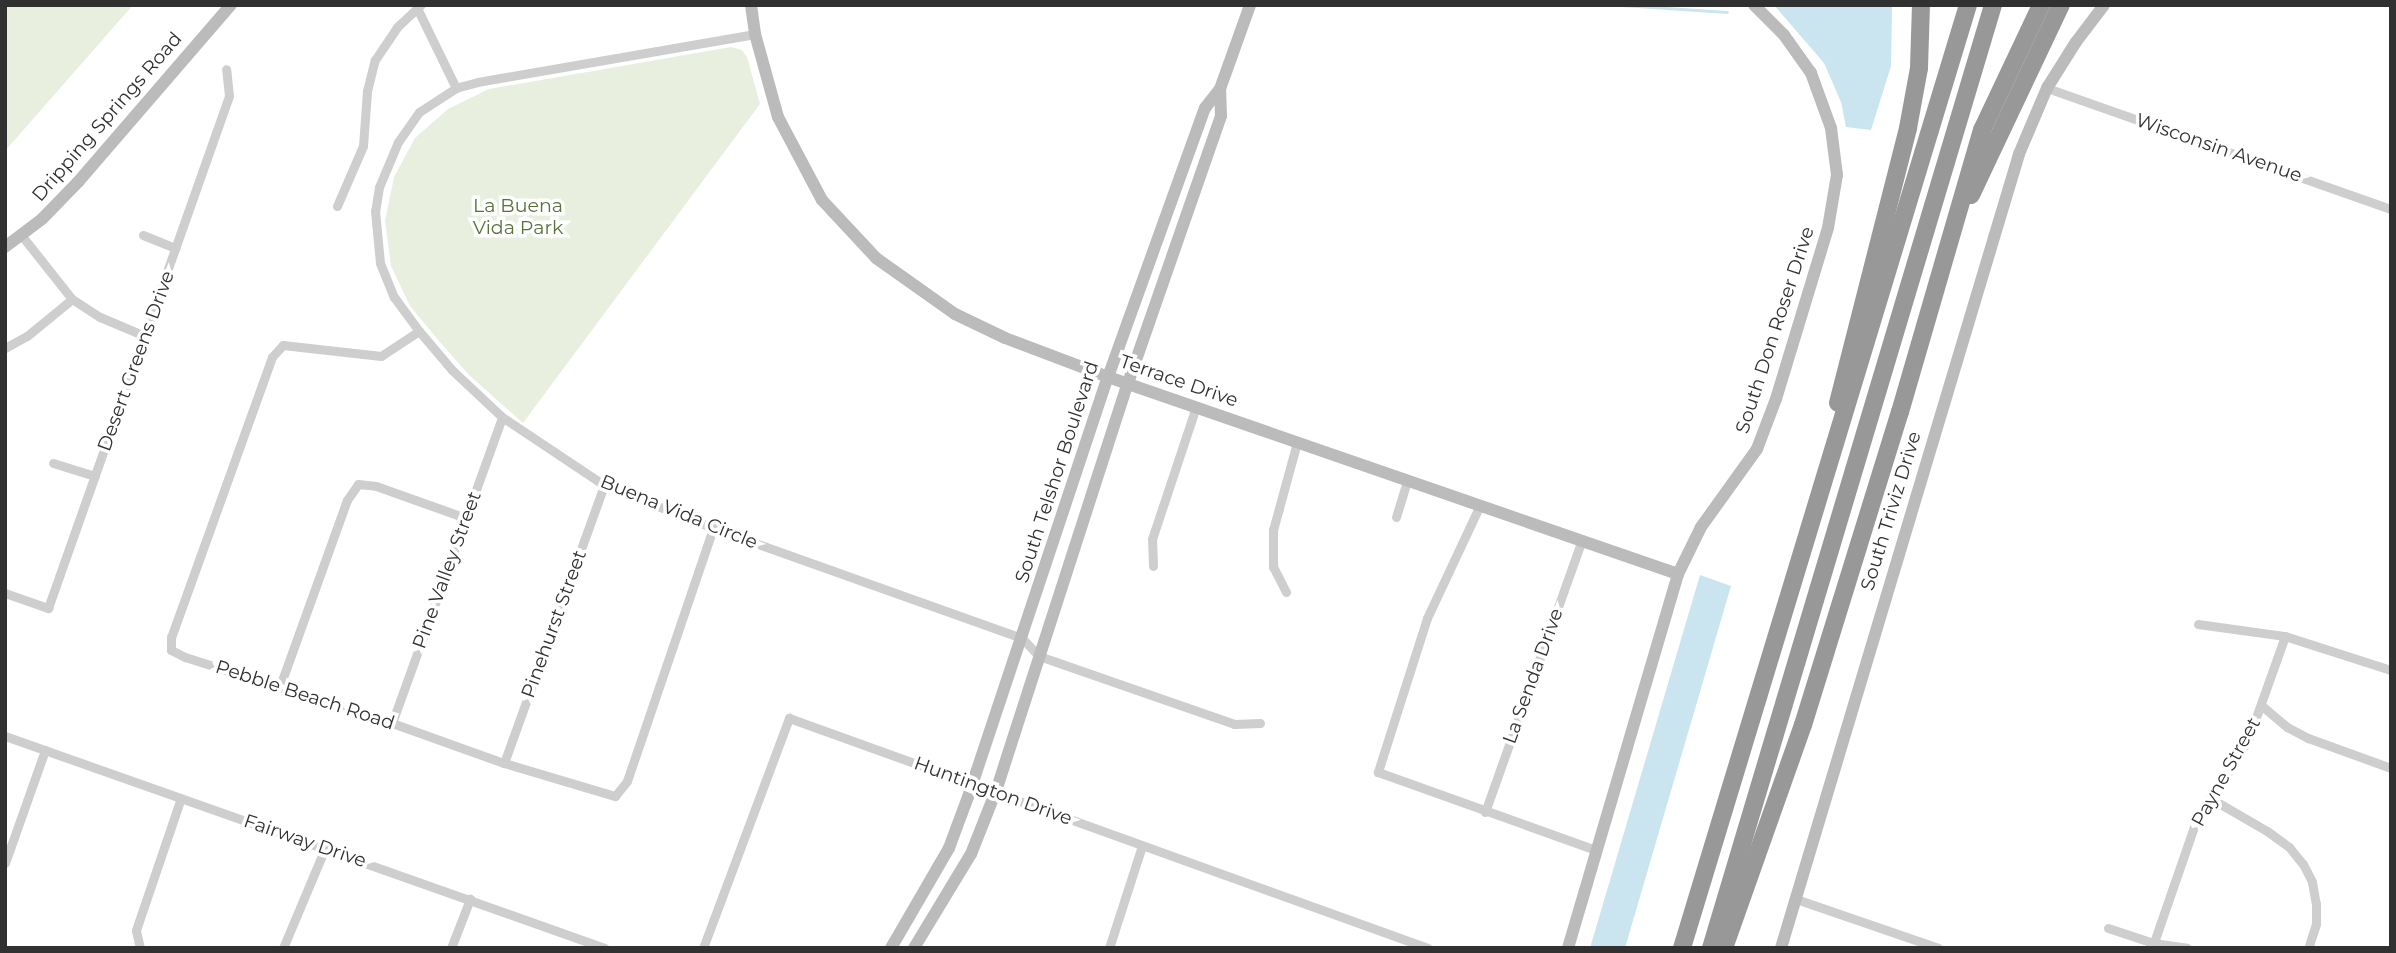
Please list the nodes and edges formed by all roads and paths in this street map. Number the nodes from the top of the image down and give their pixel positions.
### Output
1 (231, 5) edge
2 (751, 5) edge
3 (1250, 5) edge
4 (1754, 5) edge
5 (1921, 5) edge
6 (1968, 5) edge
7 (1993, 5) edge
8 (2041, 5) edge
9 (2061, 5) edge
10 (2104, 5) edge
11 (419, 6) edge
12 (755, 34) junction
13 (226, 69) dead end
14 (456, 88) junction
15 (2048, 88) junction
16 (1220, 89) junction
17 (1189, 152) junction
18 (1206, 158) junction
19 (337, 206) dead end
20 (2391, 209) edge
21 (143, 235) dead end
22 (22, 236) junction
23 (1951, 239) junction
24 (5, 247) edge
25 (176, 248) junction
26 (72, 299) junction
27 (419, 331) junction
28 (145, 336) junction
29 (5, 348) edge
30 (1108, 377) junction
31 (1128, 383) junction
32 (1196, 407) junction
33 (502, 417) junction
34 (1297, 442) junction
35 (53, 463) dead end
36 (94, 477) junction
37 (1407, 480) junction
38 (604, 485) junction
39 (1480, 505) junction
40 (1816, 512) junction
41 (466, 517) junction
42 (1396, 517) dead end
43 (713, 528) junction
44 (1582, 540) junction
45 (1153, 566) dead end
46 (1678, 573) junction
47 (1286, 592) dead end
48 (5, 593) edge
49 (2198, 624) dead end
50 (2286, 636) junction
51 (1022, 638) junction
52 (1039, 656) junction
53 (2391, 670) edge
54 (279, 686) junction
55 (2262, 706) junction
56 (392, 723) junction
57 (1259, 723) dead end
58 (5, 736) edge
59 (45, 750) junction
60 (504, 763) junction
61 (2391, 768) edge
62 (973, 783) junction
63 (996, 791) junction
64 (181, 798) junction
65 (2210, 798) junction
66 (1485, 812) junction
67 (1142, 846) junction
68 (325, 848) junction
69 (1596, 850) junction
70 (5, 863) edge
71 (470, 899) junction
72 (1796, 899) junction
73 (2108, 928) dead end
74 (2152, 945) edge
75 (140, 948) edge
76 (283, 948) edge
77 (451, 948) edge
78 (605, 948) edge
79 (703, 948) edge
80 (891, 948) edge
81 (914, 948) edge
82 (1109, 948) edge
83 (1428, 948) edge
84 (1568, 948) edge
85 (1682, 948) edge
86 (1711, 948) edge
87 (1724, 948) edge
88 (1781, 948) edge
89 (1938, 948) edge
90 (2187, 948) edge
91 (2308, 948) edge

1 - 22 street, Dripping Springs Road
2 - 12 street, Terrace Drive
3 - 16 street, South Telshor Boulevard
4 - 46 street, South Don Roser Drive
5 - 40 highway
6 - 40 highway
7 - 86 highway
8 - 23 highway
9 - 23 highway
10 - 15 street, South Triviz Drive
11 - 14 street
11 - 19 street
12 - 14 street, Buena Vida Circle
12 - 30 street, Terrace Drive
13 - 25 street, Desert Greens Drive
14 - 27 street, Buena Vida Circle
15 - 20 street, Wisconsin Avenue
15 - 72 street, South Triviz Drive
16 - 17 street, South Telshor Boulevard
16 - 18 street, South Telshor Boulevard
17 - 18 street
17 - 30 street, South Telshor Boulevard
18 - 31 street, South Telshor Boulevard
21 - 25 street
22 - 24 street, Dripping Springs Road
22 - 26 street
23 - 87 highway
25 - 28 street, Desert Greens Drive
26 - 28 street
26 - 29 street
27 - 33 street, Buena Vida Circle
27 - 54 street, Pebble Beach Road
28 - 36 street, Desert Greens Drive
30 - 31 street, Terrace Drive
30 - 51 street, South Telshor Boulevard
31 - 32 street, Terrace Drive
31 - 52 street, South Telshor Boulevard
32 - 34 street, Terrace Drive
32 - 45 street
33 - 38 street, Buena Vida Circle
33 - 41 street, Pine Valley Street
34 - 37 street, Terrace Drive
34 - 47 street
35 - 36 street
36 - 48 street, Desert Greens Drive
37 - 39 street, Terrace Drive
37 - 42 street
38 - 43 street, Buena Vida Circle
38 - 60 street, Pinehurst Street
39 - 44 street, Terrace Drive
39 - 66 street
40 - 85 highway
41 - 54 street
41 - 56 street, Pine Valley Street
43 - 51 street, Buena Vida Circle
43 - 60 street, Pebble Beach Road
44 - 46 street, Terrace Drive
44 - 66 street, La Senda Drive
46 - 69 street, South Don Roser Drive
49 - 50 street
50 - 53 street
50 - 55 street, Payne Street
51 - 52 street
51 - 62 street, South Telshor Boulevard
52 - 57 street
52 - 63 street, South Telshor Boulevard
54 - 56 street, Pebble Beach Road
55 - 61 street
55 - 65 street, Payne Street
56 - 60 street, Pebble Beach Road
58 - 59 street, Fairway Drive
59 - 64 street, Fairway Drive
59 - 70 street
62 - 63 street, Huntington Drive
62 - 79 street, Huntington Drive
62 - 80 street, South Telshor Boulevard
63 - 67 street, Huntington Drive
63 - 81 street, South Telshor Boulevard
64 - 68 street, Fairway Drive
64 - 75 street
65 - 74 street, Payne Street
65 - 91 street
66 - 69 street
67 - 82 street
67 - 83 street, Huntington Drive
68 - 71 street, Fairway Drive
68 - 76 street
69 - 84 street, South Don Roser Drive
71 - 77 street
71 - 78 street, Fairway Drive
72 - 88 street, South Triviz Drive
72 - 89 street
73 - 74 street
74 - 90 street

